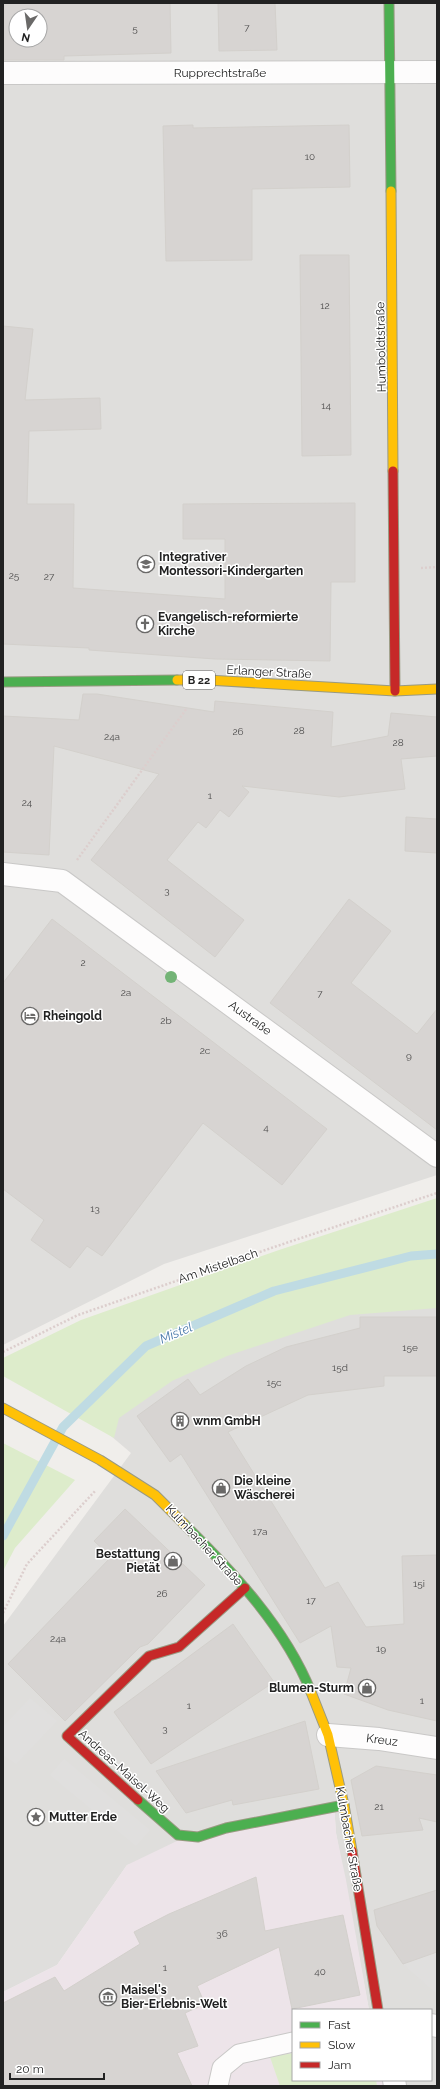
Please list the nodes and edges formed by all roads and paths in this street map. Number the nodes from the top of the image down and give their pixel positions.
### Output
1 (389, 3) edge
2 (390, 72) junction
3 (437, 72) edge
4 (3, 73) edge
5 (207, 680) junction
6 (3, 682) edge
7 (437, 689) edge
8 (395, 691) junction
9 (3, 874) edge
10 (62, 881) junction
11 (437, 1156) edge
12 (437, 1192) edge
13 (3, 1352) edge
14 (3, 1408) edge
15 (115, 1469) junction
16 (245, 1588) junction
17 (3, 1613) edge
18 (328, 1735) junction
19 (437, 1748) edge
20 (344, 1805) junction
21 (378, 2009) edge
22 (292, 2042) edge
23 (218, 2086) edge

1 - 2 street, Humboldtstraße
2 - 3 street, Rupprechtstraße
2 - 4 street, Rupprechtstraße
2 - 8 street, Humboldtstraße
5 - 6 street, Erlanger Straße / B 22
5 - 8 street, Erlanger Straße / B 22
5 - 10 path
7 - 8 street, Erlanger Straße / B 22
9 - 10 street, Austraße
10 - 11 street, Austraße
12 - 13 path, Am Mistelbach
14 - 15 street, Kulmbacher Straße
15 - 16 street, Kulmbacher Straße
15 - 17 path
16 - 18 street, Kulmbacher Straße
16 - 20 street, Andreas-Maisel-Weg
18 - 19 street, Kreuz
18 - 20 street, Kulmbacher Straße
20 - 21 street, Kulmbacher Straße
22 - 23 lane

